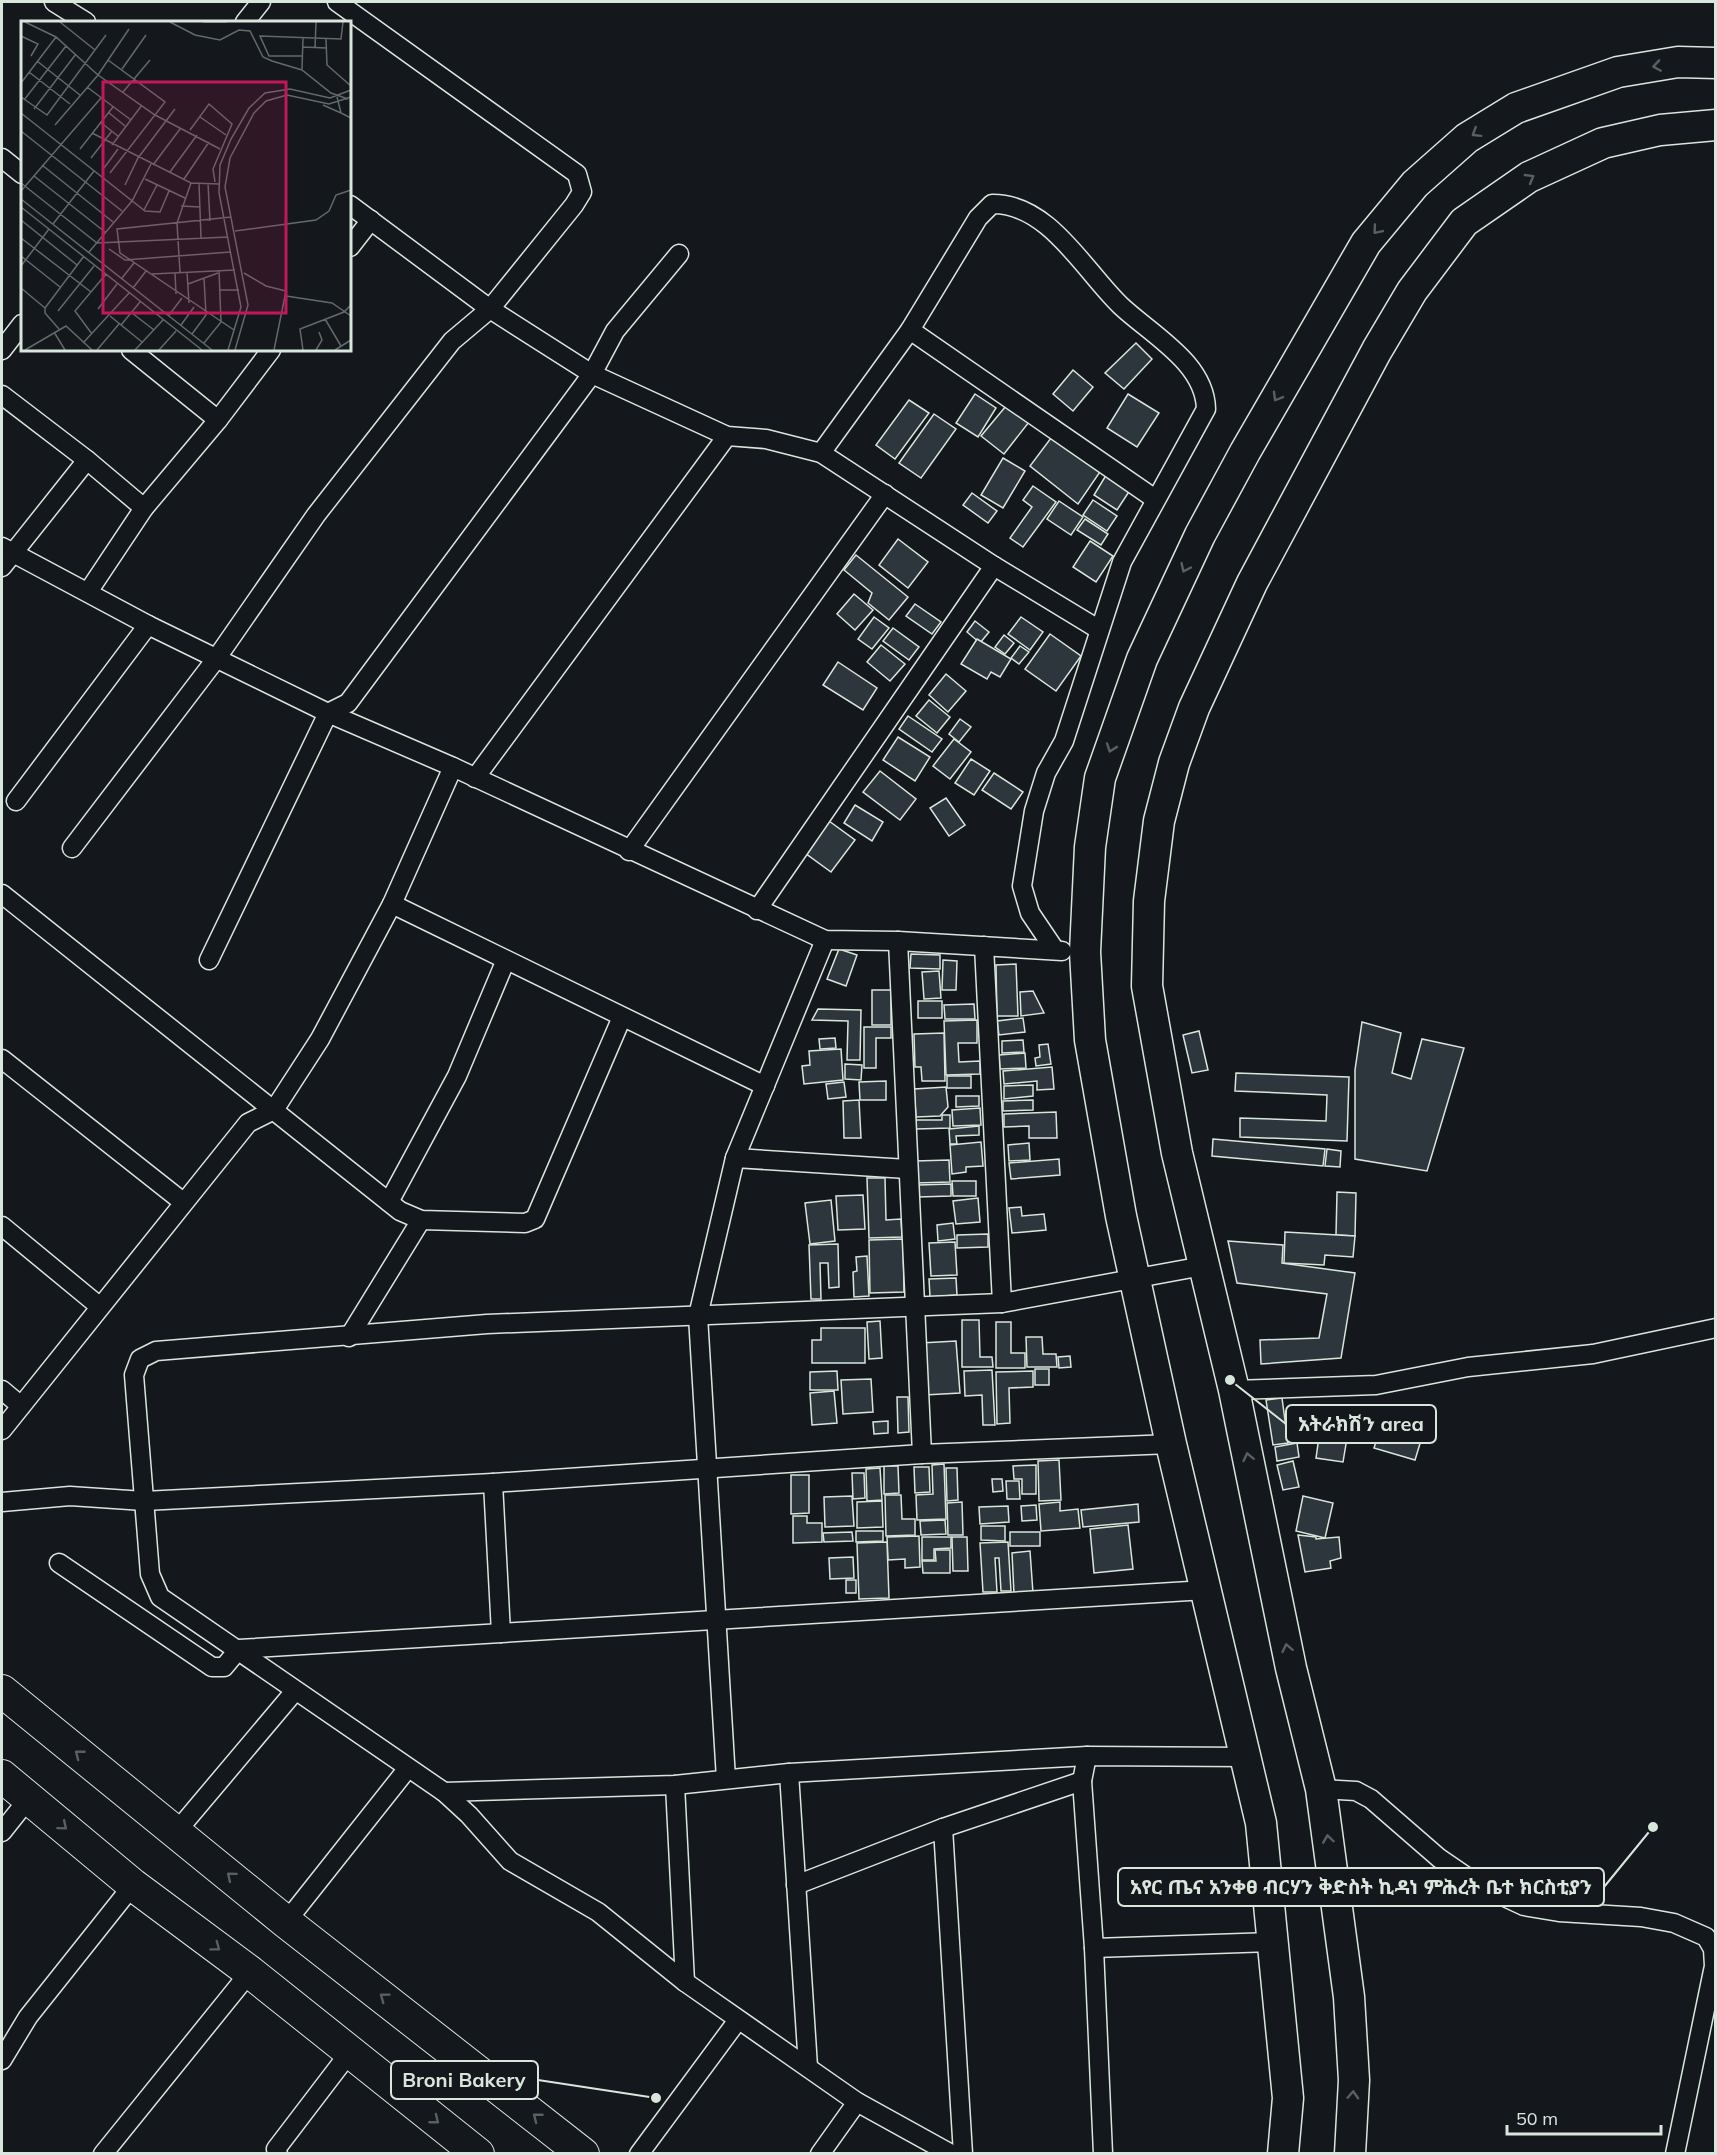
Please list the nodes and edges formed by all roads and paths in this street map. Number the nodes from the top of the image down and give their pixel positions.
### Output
1 (54, 2) edge
2 (261, 2) edge
3 (337, 2) edge
4 (84, 21) edge
5 (246, 21) edge
6 (1716, 63) edge
7 (1716, 125) edge
8 (2, 158) edge
9 (21, 173) edge
10 (351, 206) edge
11 (371, 220) junction
12 (351, 247) edge
13 (679, 254) dead end
14 (490, 309) junction
15 (21, 325) edge
16 (910, 330) junction
17 (2, 350) edge
18 (132, 351) edge
19 (263, 352) edge
20 (591, 374) junction
21 (2, 395) edge
22 (218, 420) junction
23 (727, 436) junction
24 (820, 453) junction
25 (87, 459) junction
26 (885, 494) junction
27 (1155, 499) junction
28 (144, 508) junction
29 (5, 556) edge
30 (994, 566) junction
31 (88, 592) junction
32 (148, 625) junction
33 (1098, 629) junction
34 (216, 659) junction
35 (328, 713) junction
36 (453, 767) junction
37 (475, 778) junction
38 (15, 801) dead end
39 (72, 848) dead end
40 (629, 851) junction
41 (2, 894) edge
42 (392, 904) junction
43 (757, 910) junction
44 (825, 940) junction
45 (898, 941) junction
46 (984, 945) junction
47 (1055, 950) junction
48 (1085, 952) junction
49 (209, 960) dead end
50 (505, 962) junction
51 (622, 1017) junction
52 (2, 1059) edge
53 (765, 1086) junction
54 (274, 1110) junction
55 (735, 1158) junction
56 (907, 1169) junction
57 (183, 1202) junction
58 (389, 1202) junction
59 (421, 1220) junction
60 (2, 1227) edge
61 (1203, 1266) junction
62 (1134, 1277) junction
63 (1002, 1303) junction
64 (99, 1306) junction
65 (913, 1309) junction
66 (698, 1316) junction
67 (1716, 1328) edge
68 (349, 1337) junction
69 (2, 1390) edge
70 (1234, 1390) junction
71 (21, 1406) junction
72 (2, 1431) edge
73 (1171, 1444) junction
74 (922, 1454) junction
75 (709, 1469) junction
76 (493, 1483) junction
77 (144, 1501) junction
78 (2, 1502) edge
79 (59, 1563) dead end
80 (1206, 1590) junction
81 (716, 1620) junction
82 (501, 1633) junction
83 (239, 1649) junction
84 (2, 1691) edge
85 (295, 1691) junction
86 (1087, 1756) junction
87 (1247, 1757) junction
88 (408, 1768) junction
89 (789, 1773) junction
90 (2, 1776) edge
91 (726, 1779) junction
92 (1082, 1781) junction
93 (675, 1785) junction
94 (1321, 1789) junction
95 (444, 1792) junction
96 (29, 1798) junction
97 (943, 1827) junction
98 (177, 1831) junction
99 (2, 1832) edge
100 (133, 1885) junction
101 (796, 1885) junction
102 (286, 1922) junction
103 (1274, 1942) junction
104 (1094, 1948) junction
105 (250, 1972) junction
106 (685, 1982) junction
107 (1712, 1999) edge
108 (738, 2020) junction
109 (350, 2052) junction
110 (2, 2060) edge
111 (808, 2067) junction
112 (857, 2102) junction
113 (104, 2154) edge
114 (278, 2154) edge
115 (478, 2154) edge
116 (583, 2154) edge
117 (639, 2154) edge
118 (820, 2154) edge
119 (951, 2154) edge
120 (963, 2154) edge
121 (1103, 2154) edge
122 (1283, 2154) edge
123 (1350, 2154) edge
124 (1675, 2154) edge

1 - 4 street
2 - 5 street
3 - 14 street
6 -> 48 main road
61 -> 7 main road
8 - 9 street
10 - 11 street
11 - 12 street
11 - 14 street
13 - 20 street
14 - 20 street
14 - 34 street
15 - 17 street
16 - 24 street
16 - 27 street
16 - 27 street
18 - 22 street
19 - 22 street
20 - 23 street
20 - 35 street
21 - 25 street
22 - 28 street
23 - 24 street
23 - 37 street
24 - 26 street
25 - 28 street
25 - 29 street
26 - 30 street
26 - 40 street
27 - 33 street
28 - 31 street
29 - 31 street
30 - 33 street
30 - 43 street
31 - 32 street
32 - 34 street
32 - 38 street
33 - 47 street
34 - 35 street
34 - 39 street
35 - 36 street
35 - 49 street
36 - 37 street
36 - 42 street
37 - 40 street
40 - 43 street
41 - 54 street
42 - 50 street
42 - 54 street
43 - 44 street
44 - 45 street
44 - 53 street
45 - 46 street
45 - 56 street
46 - 47 street
46 - 63 street
47 - 48 street
48 - 62 main road
50 - 51 street
50 - 58 street
51 - 53 street
51 - 59 street
52 - 57 street
53 - 55 street
54 - 57 street
54 - 58 street
55 - 56 street
55 - 66 street
56 - 65 street
57 - 64 street
58 - 59 street
59 - 68 street
60 - 64 street
61 - 62 street
61 - 70 main road
62 - 63 street
62 - 73 main road
63 - 65 street
64 - 71 street
65 - 66 street
65 - 74 street
66 - 68 street
66 - 75 street
67 - 70 street
68 - 77 street
69 - 71 street
94 -> 70 main road
71 - 72 street
73 - 74 street
73 - 80 main road
74 - 75 street
75 - 76 street
75 - 81 street
76 - 77 street
76 - 82 street
77 - 78 street
77 - 83 street
79 - 83 street
80 - 81 street
80 - 87 main road
81 - 82 street
81 - 91 street
82 - 83 street
83 - 85 street
98 -> 84 highway
85 - 88 street
85 - 98 street
86 - 87 street
86 - 89 street
86 - 92 street
87 - 103 main road
88 - 95 street
88 - 102 street
89 - 91 street
89 - 101 street
90 - 96 highway
91 - 93 street
92 - 97 street
92 - 104 street
93 - 95 street
93 - 106 street
94 - 107 street
123 -> 94 main road
95 - 106 street
96 - 99 street
96 -> 100 highway
97 - 101 street
97 - 120 street
102 -> 98 highway
100 -> 105 highway
100 - 110 street
101 - 111 street
116 -> 102 highway
103 - 104 street
103 - 122 main road
104 - 121 street
105 - 109 highway
105 - 113 street
106 - 108 street
107 - 124 street
108 - 111 street
108 - 117 street
109 - 114 street
109 -> 115 highway
111 - 112 street
112 - 118 street
112 - 119 street

